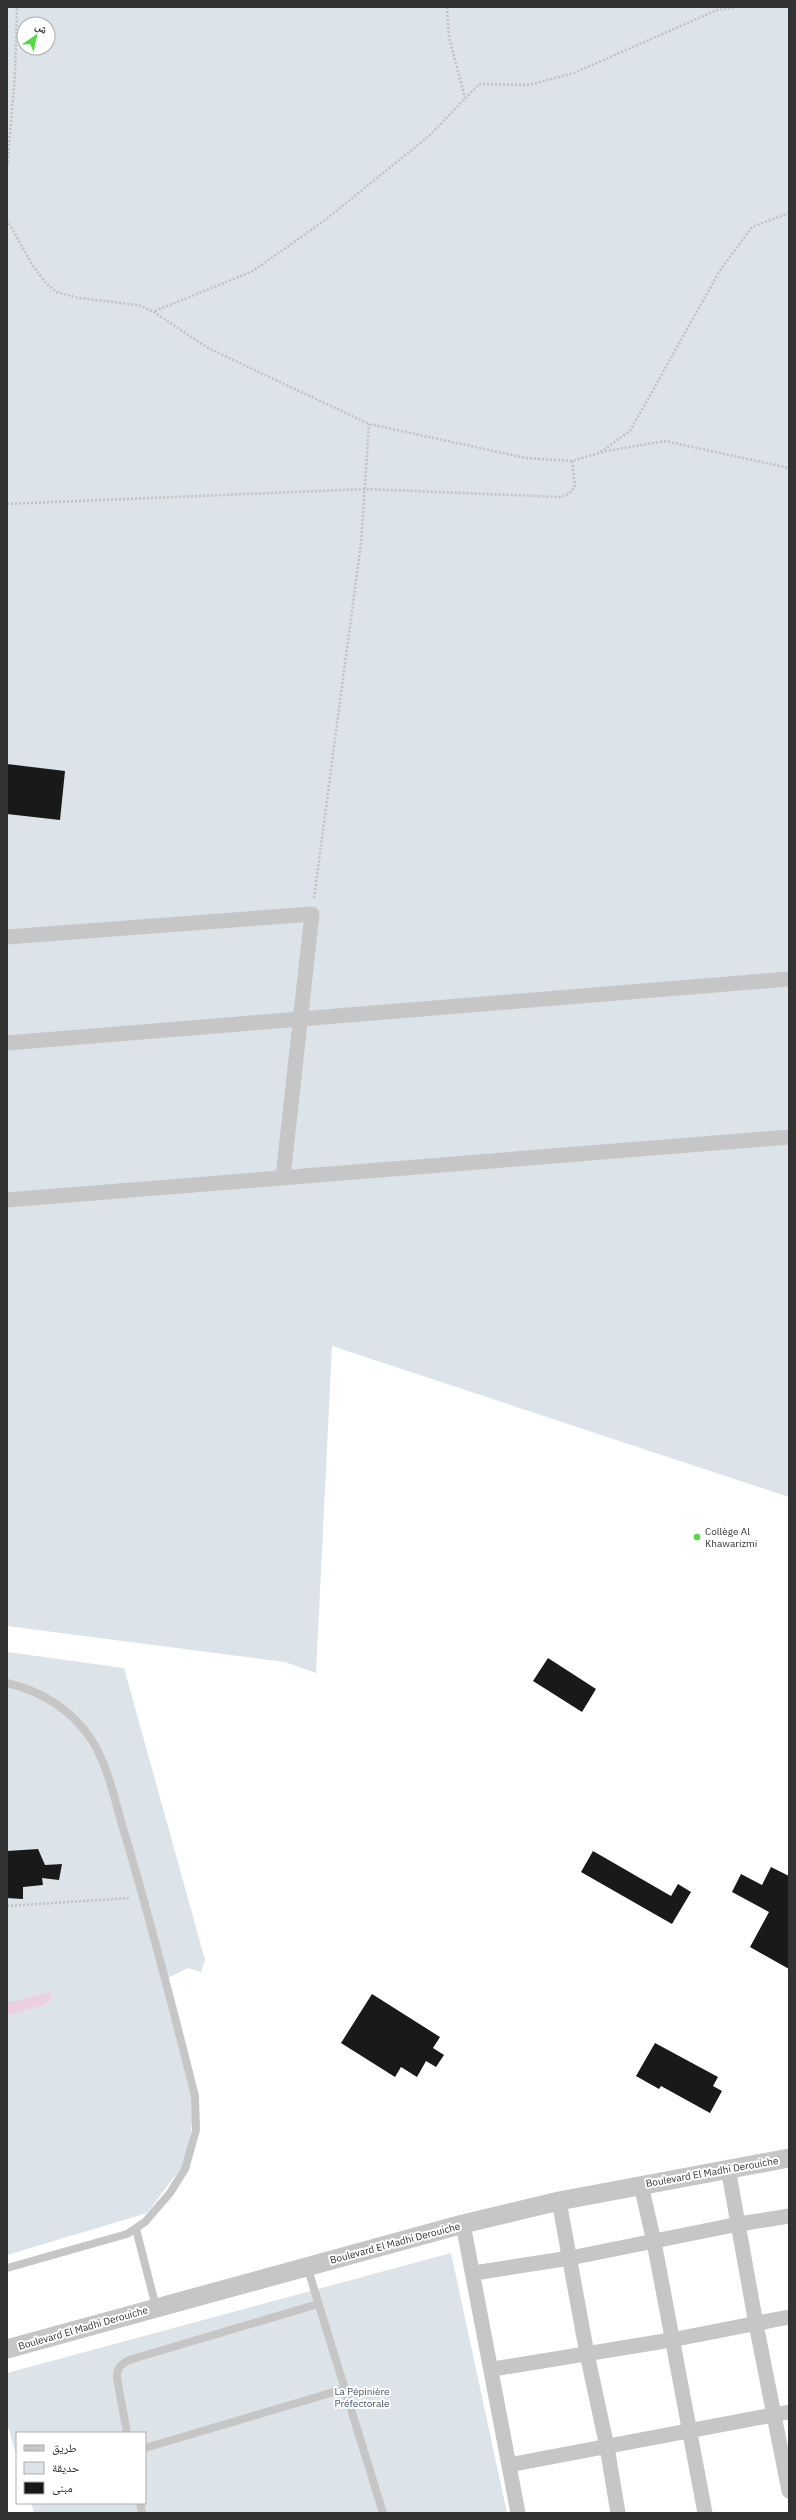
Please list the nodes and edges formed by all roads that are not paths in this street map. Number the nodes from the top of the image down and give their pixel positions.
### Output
1 (7, 937) edge
2 (789, 979) edge
3 (299, 1018) junction
4 (7, 1043) edge
5 (789, 1137) edge
6 (282, 1177) junction
7 (7, 1200) edge
8 (7, 1683) edge
9 (789, 2158) edge
10 (728, 2168) junction
11 (641, 2185) junction
12 (559, 2201) junction
13 (789, 2216) edge
14 (463, 2224) junction
15 (739, 2224) junction
16 (136, 2229) junction
17 (654, 2242) junction
18 (570, 2258) junction
19 (307, 2266) junction
20 (7, 2268) edge
21 (474, 2273) junction
22 (318, 2304) junction
23 (156, 2307) junction
24 (789, 2317) edge
25 (756, 2324) junction
26 (671, 2340) junction
27 (7, 2349) edge
28 (587, 2354) junction
29 (493, 2369) junction
30 (344, 2389) junction
31 (789, 2412) edge
32 (773, 2415) junction
33 (127, 2432) edge
34 (690, 2433) junction
35 (608, 2447) junction
36 (146, 2448) edge
37 (509, 2465) junction
38 (789, 2490) edge
39 (383, 2513) edge
40 (518, 2513) edge
41 (618, 2513) edge
42 (705, 2513) edge

1 - 3 street
2 - 3 street
3 - 4 street
3 - 6 street
5 - 6 street
6 - 7 street
8 - 16 lane
9 - 10 street, Boulevard El Madhi Derouiche
10 - 11 street, Boulevard El Madhi Derouiche
10 - 15 street
11 - 12 street, Boulevard El Madhi Derouiche
11 - 17 street
12 - 14 street, Boulevard El Madhi Derouiche
12 - 18 street
13 - 15 street
14 - 19 street, Boulevard El Madhi Derouiche
14 - 21 street
15 - 17 street
15 - 25 street
16 - 20 lane
16 - 23 lane
17 - 18 street
17 - 26 street
18 - 21 street
18 - 28 street
19 - 22 lane
19 - 23 street, Boulevard El Madhi Derouiche
21 - 29 street
22 - 30 lane
22 - 33 lane
23 - 27 street, Boulevard El Madhi Derouiche
24 - 25 street
25 - 26 street
25 - 32 street
26 - 28 street
26 - 34 street
28 - 29 street
28 - 35 street
29 - 37 street
30 - 36 lane
30 - 39 lane
31 - 32 street
32 - 34 street
32 - 38 street
34 - 35 street
34 - 42 street
35 - 37 street
35 - 41 street
37 - 40 street

